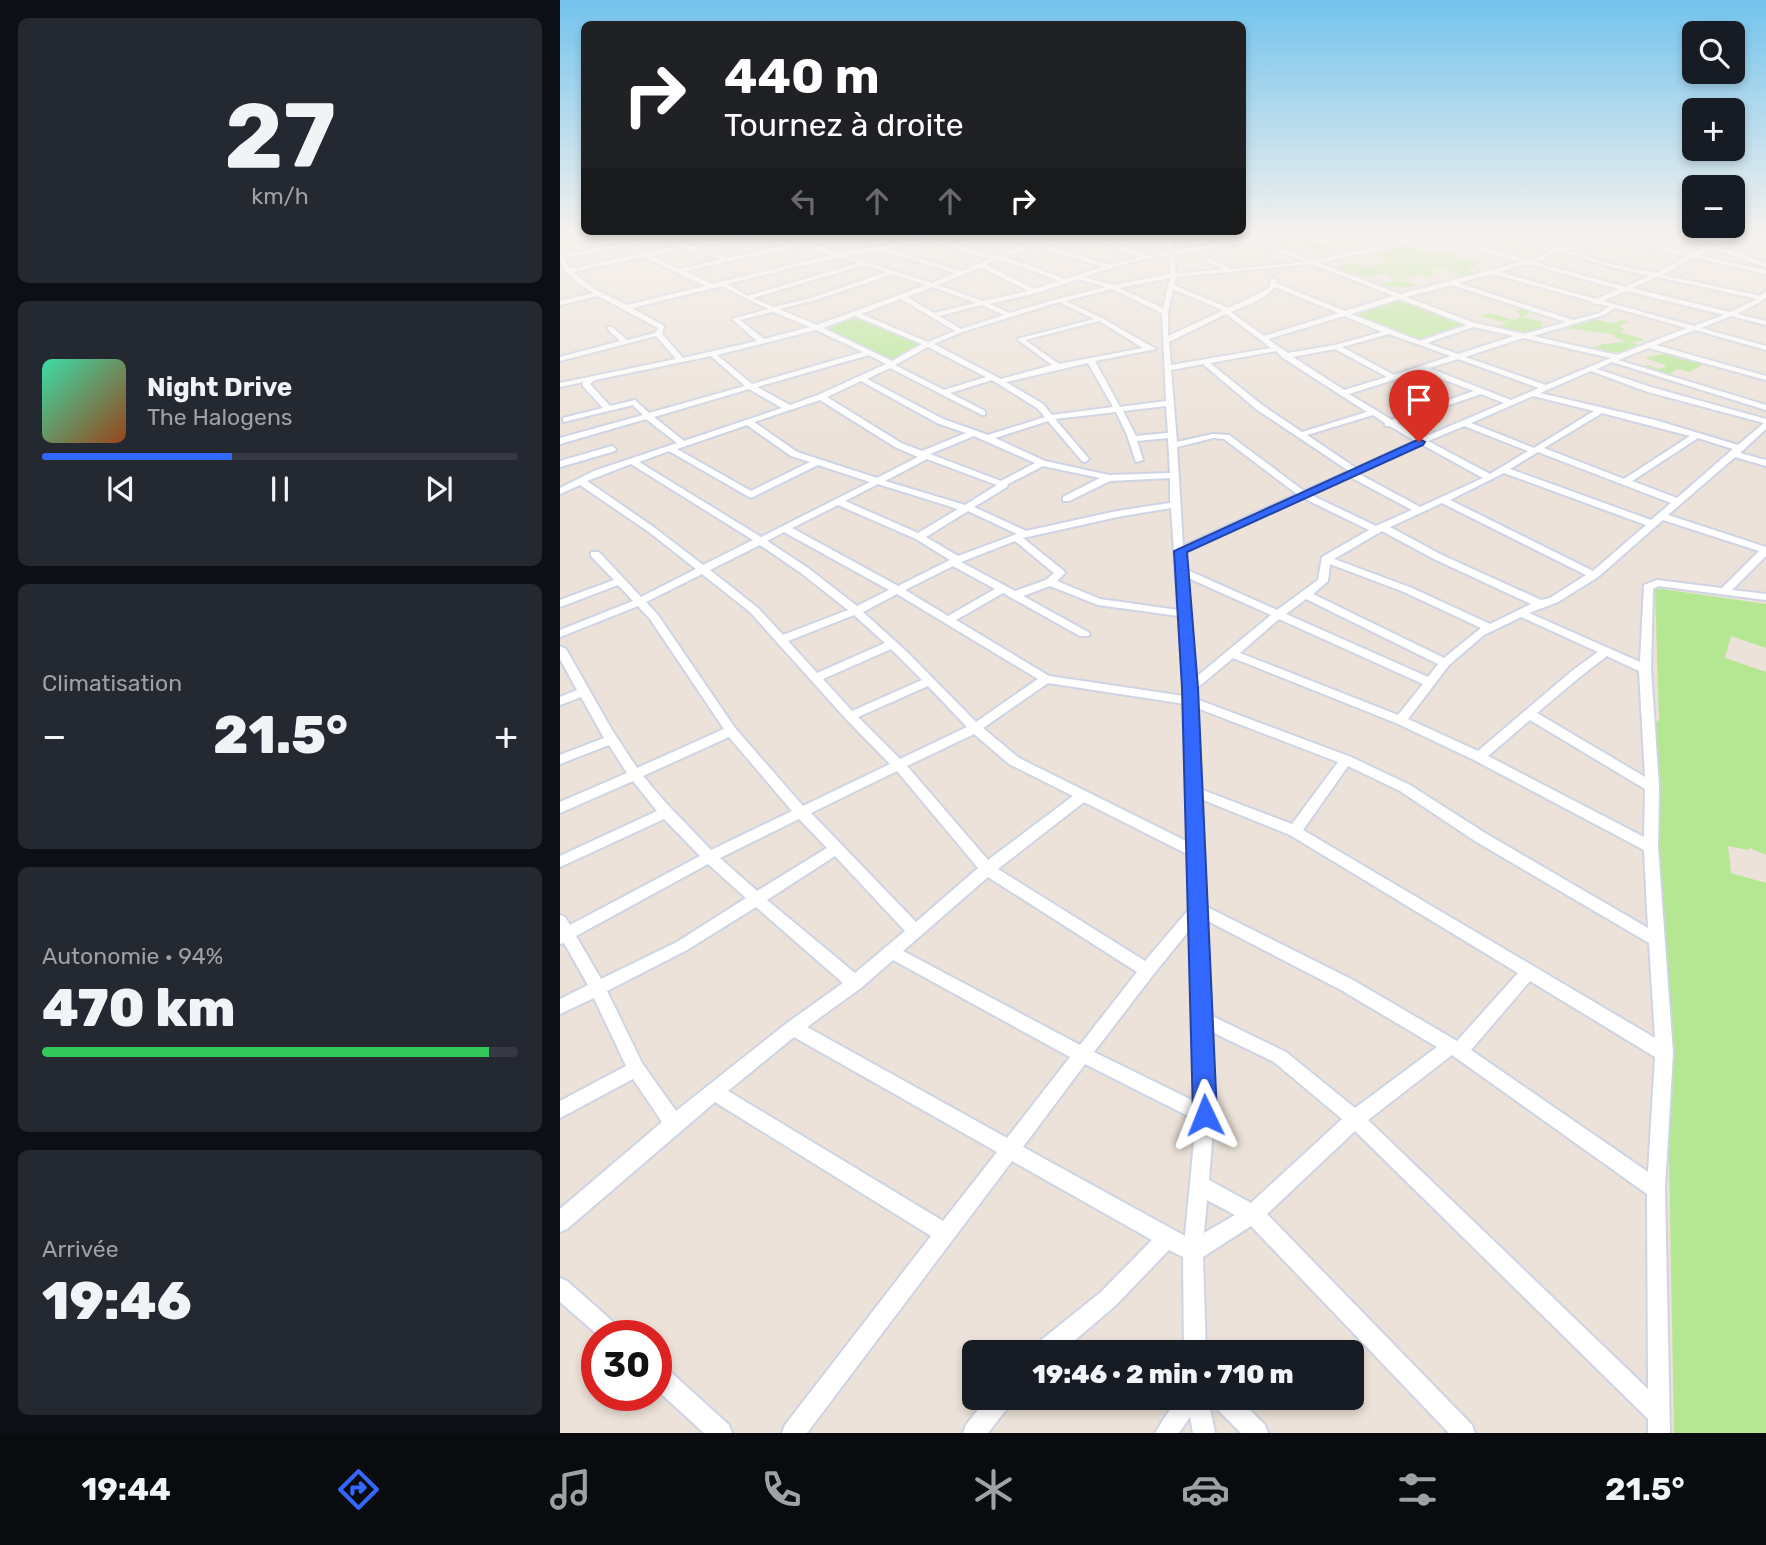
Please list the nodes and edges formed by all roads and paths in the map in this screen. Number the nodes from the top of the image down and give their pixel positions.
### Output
1 (614, 301) edge
2 (652, 301) edge
3 (753, 301) edge
4 (806, 301) edge
5 (892, 301) edge
6 (909, 301) edge
7 (977, 301) edge
8 (997, 301) edge
9 (1057, 301) edge
10 (1062, 301) edge
11 (1141, 301) edge
12 (1168, 301) edge
13 (1208, 301) edge
14 (1252, 301) edge
15 (1313, 301) edge
16 (1388, 301) edge
17 (1414, 301) edge
18 (1507, 301) edge
19 (1590, 301) edge
20 (1674, 301) edge
21 (1757, 301) edge
22 (1594, 302) joint
23 (985, 304) junction
24 (628, 307) junction
25 (1613, 307) junction
26 (771, 309) junction
27 (1226, 311) junction
28 (1165, 312) junction
29 (856, 314) junction
30 (1731, 314) junction
31 (935, 315) junction
32 (1347, 315) junction
33 (1011, 316) junction
34 (1100, 319) junction
35 (1574, 323) junction
36 (1766, 323) edge
37 (1473, 325) junction
38 (610, 328) dead end
39 (816, 328) junction
40 (1694, 328) junction
41 (960, 331) junction
42 (1389, 332) junction
43 (658, 334) junction
44 (1524, 336) junction
45 (1262, 340) junction
46 (762, 341) junction
47 (625, 342) junction
48 (1420, 342) junction
49 (1166, 343) junction
50 (928, 344) junction
51 (1648, 345) junction
52 (1336, 347) junction
53 (1766, 348) edge
54 (1149, 349) junction
55 (1275, 349) junction
56 (867, 352) junction
57 (712, 354) junction
58 (1286, 356) junction
59 (1462, 357) junction
60 (1615, 358) junction
61 (560, 359) edge
62 (681, 360) junction
63 (1091, 361) junction
64 (1205, 362) junction
65 (890, 365) junction
66 (1058, 366) junction
67 (1168, 368) junction
68 (1424, 369) junction
69 (1591, 369) junction
70 (1394, 377) junction
71 (593, 378) junction
72 (860, 378) junction
73 (990, 378) junction
74 (1766, 378) edge
75 (1000, 382) junction
76 (560, 385) edge
77 (751, 387) junction
78 (1547, 388) junction
79 (1481, 391) junction
80 (942, 393) junction
81 (1344, 393) junction
82 (1533, 394) junction
83 (821, 397) junction
84 (1171, 403) junction
85 (1512, 403) junction
86 (607, 408) junction
87 (789, 408) junction
88 (1115, 408) junction
89 (1766, 408) edge
90 (1601, 410) junction
91 (982, 412) dead end
92 (1372, 413) junction
93 (648, 416) junction
94 (1052, 417) junction
95 (563, 418) edge
96 (748, 422) junction
97 (1465, 423) junction
98 (1766, 423) edge
99 (1388, 424) junction
100 (589, 432) junction
101 (973, 433) junction
102 (1300, 435) junction
103 (1696, 436) junction
104 (988, 438) junction
105 (1135, 439) junction
106 (1173, 440) junction
107 (560, 441) edge
108 (1419, 442) junction
109 (683, 444) junction
110 (670, 448) junction
111 (612, 449) dead end
112 (1536, 450) junction
113 (1735, 451) junction
114 (923, 456) junction
115 (1085, 459) dead end
116 (1139, 460) dead end
117 (632, 461) junction
118 (819, 461) junction
119 (1042, 463) junction
120 (1766, 463) edge
121 (560, 464) edge
122 (1504, 470) junction
123 (1353, 472) junction
124 (1174, 475) junction
125 (1108, 478) junction
126 (1490, 478) junction
127 (879, 480) junction
128 (582, 482) junction
129 (1625, 482) junction
130 (1002, 484) junction
131 (560, 491) edge
132 (1304, 495) junction
133 (1066, 499) dead end
134 (838, 501) junction
135 (1445, 501) junction
136 (1678, 502) junction
137 (1175, 505) junction
138 (968, 508) junction
139 (1421, 511) junction
140 (1657, 520) junction
141 (786, 529) junction
142 (1379, 529) junction
143 (1020, 535) junction
144 (919, 537) junction
145 (761, 542) junction
146 (1766, 550) edge
147 (1180, 551) junction
148 (595, 554) dead end
149 (1326, 559) junction
150 (955, 561) junction
151 (705, 570) junction
152 (1181, 571) junction
153 (1594, 575) junction
154 (620, 581) junction
155 (1050, 582) junction
156 (1003, 589) junction
157 (899, 591) junction
158 (1725, 591) junction
159 (1305, 594) junction
160 (1015, 596) junction
161 (1766, 597) edge
162 (639, 602) junction
163 (560, 604) edge
164 (1540, 604) junction
165 (856, 611) junction
166 (1280, 613) junction
167 (1520, 613) junction
168 (1186, 614) junction
169 (948, 620) junction
170 (1490, 628) junction
171 (560, 634) edge
172 (1084, 634) dead end
173 (781, 640) junction
174 (892, 645) junction
175 (560, 649) edge
176 (1606, 652) junction
177 (1233, 654) junction
178 (1445, 663) junction
179 (1645, 669) junction
180 (816, 678) junction
181 (1046, 679) junction
182 (930, 681) junction
183 (1429, 682) junction
184 (585, 691) junction
185 (1190, 694) junction
186 (560, 701) edge
187 (1531, 715) junction
188 (850, 716) junction
189 (1400, 720) junction
190 (975, 728) junction
191 (731, 732) junction
192 (613, 739) junction
193 (1479, 757) junction
194 (560, 760) edge
195 (1346, 760) junction
196 (900, 766) junction
197 (636, 776) junction
198 (1652, 787) junction
199 (1193, 791) junction
200 (1084, 795) junction
201 (560, 808) edge
202 (666, 812) junction
203 (801, 812) junction
204 (1295, 831) junction
205 (1651, 847) junction
206 (836, 849) junction
207 (1196, 852) junction
208 (711, 856) junction
209 (560, 862) edge
210 (987, 869) junction
211 (759, 898) junction
212 (1198, 909) junction
213 (562, 931) edge
214 (916, 932) junction
215 (1657, 940) junction
216 (892, 952) junction
217 (1147, 970) junction
218 (1529, 971) junction
219 (855, 982) junction
220 (597, 989) junction
221 (560, 1007) edge
222 (1202, 1018) junction
223 (793, 1028) junction
224 (1455, 1048) junction
225 (1664, 1053) junction
226 (1083, 1055) junction
227 (636, 1069) junction
228 (713, 1092) junction
229 (560, 1110) edge
230 (1205, 1115) junction
231 (1355, 1119) junction
232 (674, 1124) junction
233 (1009, 1150) junction
234 (1199, 1185) junction
235 (1656, 1189) junction
236 (1253, 1213) junction
237 (560, 1222) edge
238 (946, 1234) junction
239 (1167, 1238) junction
240 (1193, 1252) junction
241 (560, 1288) edge
242 (596, 1320) edge
243 (1059, 1340) edge
244 (1195, 1340) edge
245 (672, 1388) edge
246 (992, 1410) edge
247 (1182, 1410) edge
248 (1200, 1410) edge
249 (1234, 1410) edge
250 (1658, 1423) edge
251 (722, 1433) edge
252 (793, 1433) edge
253 (974, 1433) edge
254 (1166, 1433) edge
255 (1204, 1433) edge
256 (1257, 1433) edge
257 (1464, 1433) edge

1 - 24 street
2 - 24 street
3 - 26 street
4 - 26 street
5 - 29 street
6 - 31 street
7 - 23 street
8 - 23 street
9 - 33 street
10 - 34 street
11 - 28 street
12 - 28 street
13 - 27 street
14 - 27 street
15 - 32 street
16 - 32 street
17 - 37 street
18 - 35 street
19 - 22 street
20 - 30 street
21 - 30 street
22 - 25 street
23 - 31 street
23 - 33 street
24 - 43 street
25 - 35 street
25 - 40 street
26 - 39 street
26 - 46 street
27 - 45 street
27 - 49 street
28 - 49 street
29 - 39 street
29 - 50 street
30 - 36 street
30 - 40 street
31 - 41 street
32 - 42 street
32 - 45 street
33 - 41 street
34 - 54 street
34 - 66 street
35 - 44 street
37 - 44 street
37 - 48 street
38 - 47 street
39 - 46 street
39 - 56 street
40 - 51 street
40 - 53 street
41 - 50 street
42 - 48 street
42 - 52 street
43 - 47 street
43 - 62 street
44 - 59 street
44 - 60 street
45 - 55 street
46 - 57 street
47 - 61 street
48 - 59 street
49 - 54 street
49 - 67 street
50 - 65 street
50 - 73 street
51 - 60 street
51 - 74 street
52 - 58 street
52 - 70 street
54 - 63 street
55 - 58 street
55 - 64 street
56 - 65 street
56 - 77 street
57 - 62 street
57 - 77 street
58 - 81 street
59 - 68 street
59 - 78 street
60 - 69 street
60 - 89 street
62 - 71 street
63 - 66 street
63 - 88 street
64 - 67 street
64 - 102 street
65 - 72 street
65 - 80 street
66 - 75 street
67 - 84 street
68 - 70 street
68 - 79 street
69 - 78 street
69 - 98 street
70 - 81 street
71 - 76 street
71 - 86 street
72 - 83 street
72 - 101 street
73 - 75 street
73 - 80 street
75 - 94 street
77 - 87 street
77 - 93 street
78 - 82 street
79 - 85 street
79 - 99 street
80 - 91 street
81 - 92 street
82 - 85 street
82 - 90 street
83 - 87 street
83 - 114 street
84 - 88 street
84 - 106 street
85 - 97 street
86 - 93 street
86 - 95 street
87 - 96 street
88 - 94 street
88 - 105 street
90 - 103 street
90 - 112 street
92 - 99 street
92 - 102 street
93 - 100 street
93 - 109 street
94 - 104 street
94 - 115 street
95 - 100 street
96 - 109 street
96 - 118 street
97 - 108 street
97 - 112 street
98 - 113 street
99 - 108 street
100 - 107 street
101 - 104 street
101 - 114 street
102 - 123 street
103 - 113 street
103 - 129 street
104 - 119 street
105 - 106 street
105 - 116 street
106 - 124 street
106 - 132 street
108 - 123 street
108 - 126 street
109 - 110 street
110 - 117 street
110 - 118 street
111 - 121 street
112 - 122 street
112 - 129 street
113 - 120 street
113 - 136 street
114 - 127 street
114 - 130 street
117 - 128 street
117 - 145 street
118 - 127 street
119 - 125 street
119 - 130 street
122 - 126 street
122 - 140 street
123 - 132 street
123 - 139 street
124 - 125 street
124 - 137 street
125 - 133 street
126 - 135 street
127 - 134 street
127 - 138 street
128 - 131 street
128 - 151 street
129 - 136 street
130 - 138 street
132 - 142 street
132 - 147 street
134 - 141 street
134 - 144 street
135 - 139 street
135 - 153 street
136 - 140 street
137 - 143 street
137 - 147 street
138 - 143 street
138 - 144 street
139 - 142 street
140 - 146 street
140 - 153 street
141 - 145 street
141 - 157 street
142 - 149 street
142 - 164 street
143 - 150 street
143 - 155 street
144 - 150 street
145 - 151 street
145 - 165 street
146 - 158 street
147 - 152 street
148 - 154 street
149 - 159 street
149 - 170 street
150 - 156 street
150 - 157 street
151 - 162 street
151 - 173 street
152 - 166 street
152 - 168 street
153 - 164 street
154 - 162 street
154 - 163 street
155 - 160 street
155 - 168 street
156 - 160 street
156 - 169 street
157 - 165 street
157 - 169 street
158 - 161 street
158 - 179 street
159 - 166 street
159 - 178 street
160 - 172 street
162 - 171 street
162 - 191 street
164 - 167 street
165 - 173 street
165 - 174 street
166 - 177 street
166 - 183 street
167 - 170 street
167 - 176 street
168 - 185 street
169 - 181 street
170 - 178 street
173 - 180 street
174 - 180 street
174 - 182 street
175 - 184 street
176 - 179 street
176 - 187 street
177 - 185 street
177 - 189 street
178 - 183 street
179 - 198 street
180 - 188 street
181 - 185 street
181 - 190 street
182 - 188 street
182 - 190 street
183 - 189 street
184 - 186 street
184 - 192 street
185 - 195 street
185 - 199 street
187 - 193 street
187 - 198 street
188 - 196 street
189 - 193 street
190 - 196 street
190 - 200 street
191 - 197 street
191 - 203 street
192 - 194 street
192 - 197 street
193 - 205 street
195 - 204 street
195 - 215 street
196 - 203 street
196 - 210 street
197 - 201 street
197 - 202 street
198 - 205 street
199 - 204 street
199 - 207 street
200 - 207 street
200 - 210 street
202 - 208 street
202 - 209 street
203 - 206 street
203 - 208 street
204 - 218 street
205 - 215 street
206 - 211 street
206 - 214 street
207 - 212 street
208 - 211 street
208 - 213 street
210 - 214 street
210 - 217 street
211 - 219 street
211 - 220 street
212 - 217 street
212 - 222 street
212 - 224 street
213 - 220 street
214 - 216 street
215 - 225 street
216 - 219 street
216 - 226 street
217 - 226 street
218 - 224 street
218 - 225 street
219 - 223 street
220 - 221 street
220 - 227 street
222 - 230 street
222 - 231 street
223 - 228 street
223 - 233 street
224 - 231 street
224 - 235 street
225 - 235 street
226 - 230 street
226 - 233 street
227 - 229 street
227 - 232 street
228 - 232 street
228 - 238 street
230 - 234 street
231 - 236 street
231 - 250 street
232 - 237 street
233 - 238 street
233 - 239 street
234 - 236 street
234 - 240 street
235 - 250 street
236 - 240 street
236 - 257 street
238 - 252 street
239 - 240 street
239 - 243 street
240 - 244 street
241 - 242 street
245 - 251 street
246 - 253 street
247 - 254 street
248 - 255 street
249 - 256 street

